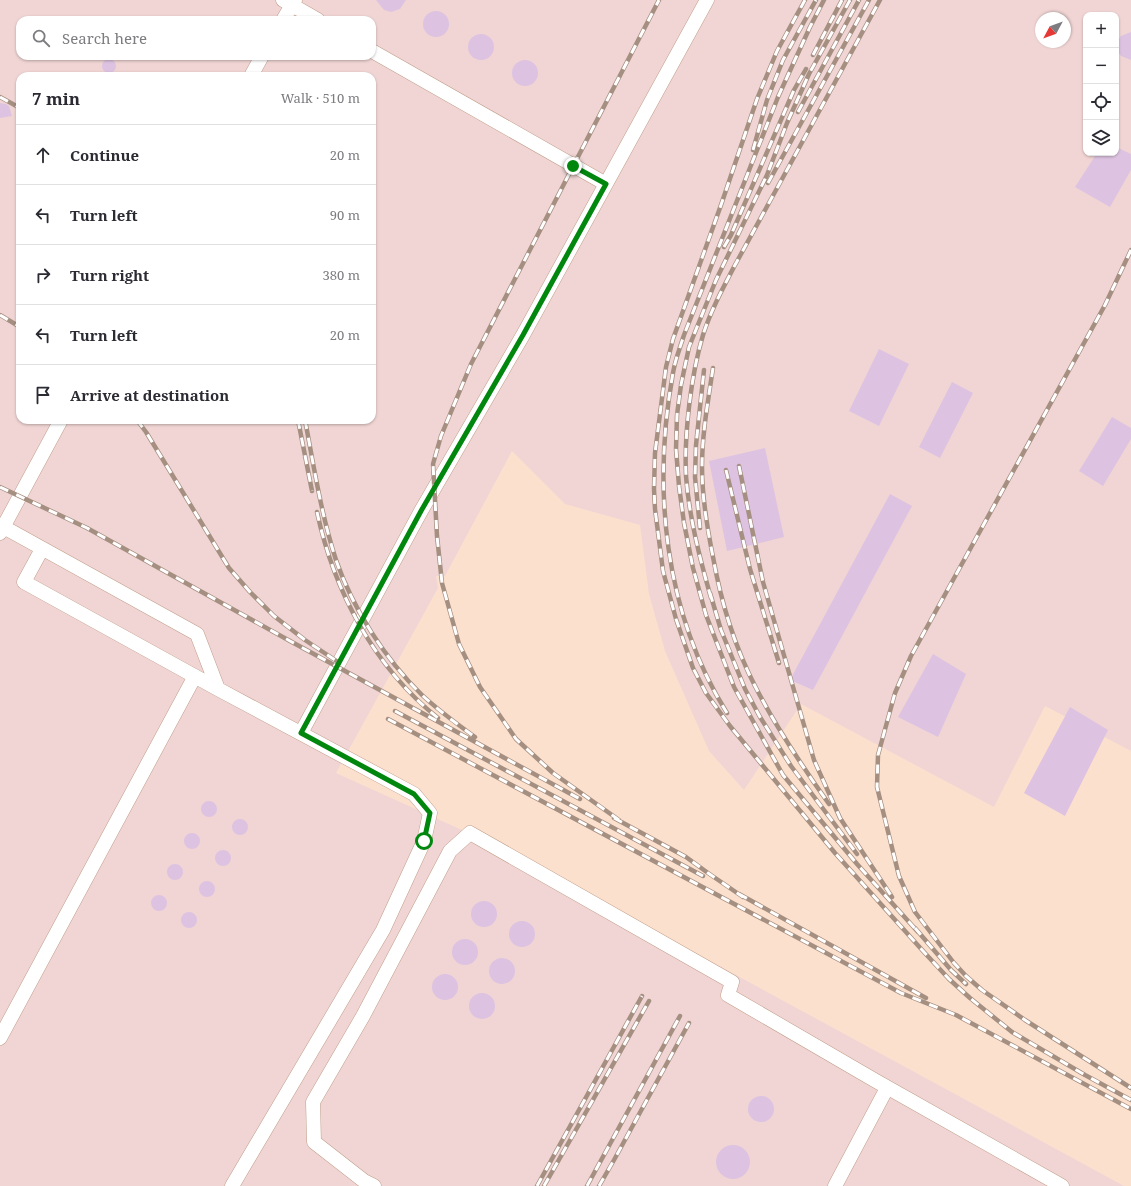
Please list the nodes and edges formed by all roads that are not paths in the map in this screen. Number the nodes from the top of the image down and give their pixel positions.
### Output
1 (707, 0) edge
2 (290, 2) edge
3 (285, 16) edge
4 (312, 16) edge
5 (376, 53) edge
6 (260, 60) edge
7 (253, 72) edge
8 (606, 184) junction
9 (59, 424) edge
10 (1, 528) edge
11 (42, 549) junction
12 (195, 676) junction
13 (218, 689) junction
14 (301, 733) junction
15 (0, 1038) edge
16 (887, 1088) junction
17 (232, 1186) edge
18 (374, 1186) edge
19 (835, 1186) edge
20 (1062, 1186) edge

1 - 8 lane
2 - 3 lane
2 - 4 lane
5 - 8 lane
6 - 7 lane
8 - 14 lane
9 - 10 lane
10 - 11 lane
11 - 12 lane
11 - 13 lane
12 - 13 lane
12 - 15 lane
13 - 14 lane
14 - 17 lane
16 - 18 lane
16 - 19 lane
16 - 20 lane

